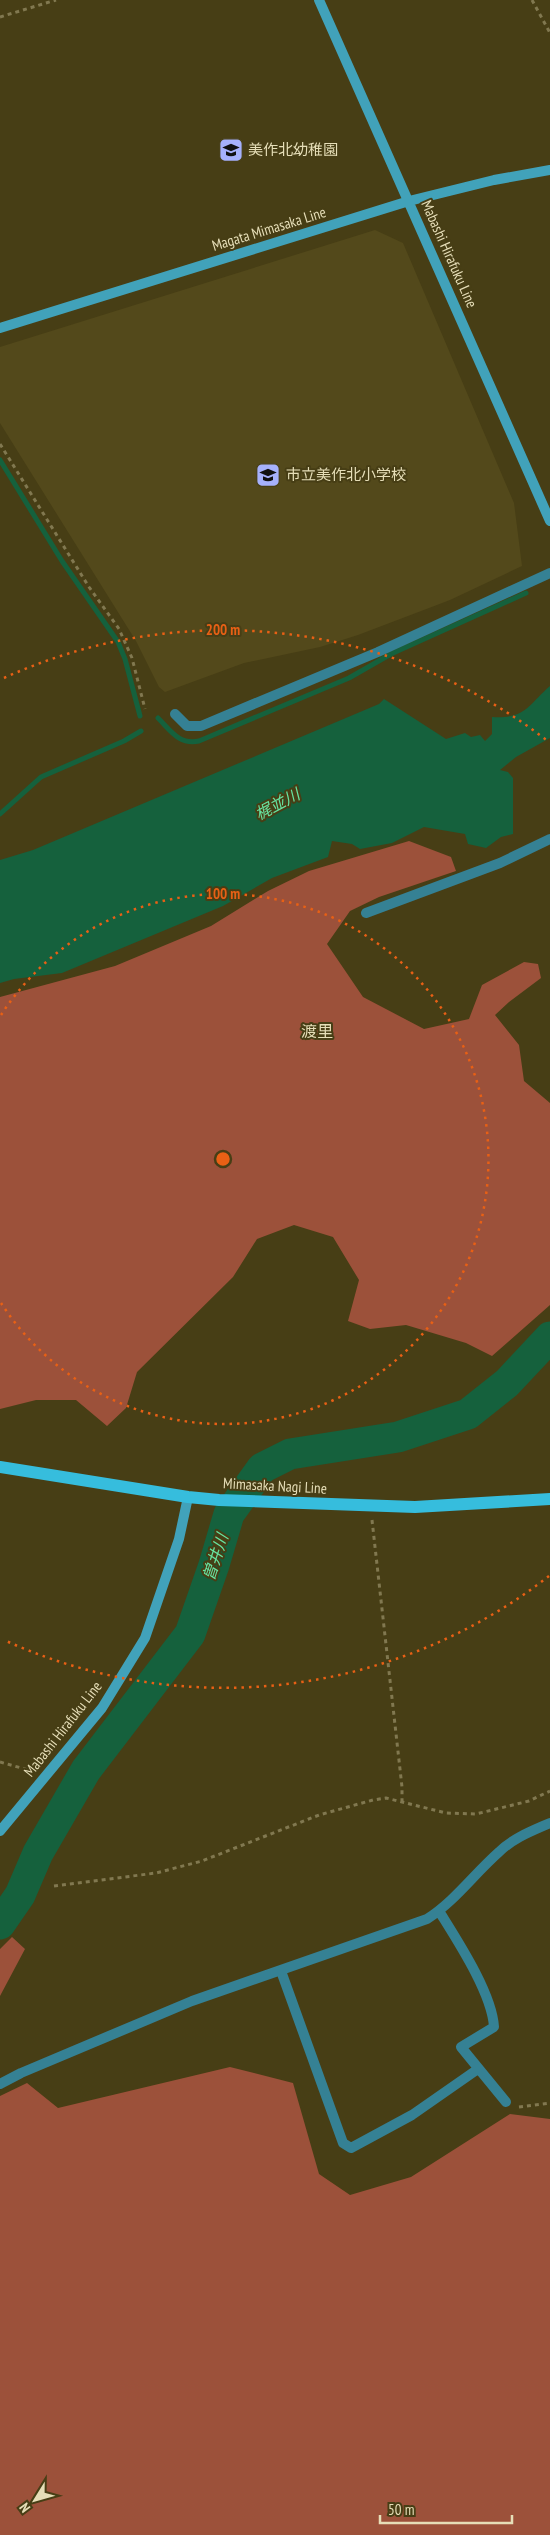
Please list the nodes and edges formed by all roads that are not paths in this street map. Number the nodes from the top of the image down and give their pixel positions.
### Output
1 (319, 0) edge
2 (550, 170) edge
3 (409, 202) junction
4 (0, 328) edge
5 (550, 521) edge
6 (550, 573) edge
7 (175, 714) dead end
8 (550, 839) edge
9 (366, 913) dead end
10 (0, 1467) edge
11 (188, 1497) junction
12 (550, 1499) edge
13 (550, 1823) edge
14 (0, 1832) edge
15 (439, 1911) junction
16 (281, 1971) junction
17 (478, 2069) junction
18 (0, 2084) edge
19 (506, 2102) road end

1 - 3 main road, Mabashi Hirafuku Line
2 - 3 main road, Magata Mimasaka Line
3 - 4 main road, Magata Mimasaka Line
3 - 5 main road, Mabashi Hirafuku Line
6 - 7 street
8 - 9 street
10 - 11 main road, Mimasaka Nagi Line
11 - 12 main road, Mimasaka Nagi Line
11 - 14 main road, Mabashi Hirafuku Line
13 - 15 street
15 - 16 street
15 - 17 street
16 - 17 street
16 - 18 street
17 - 19 street

